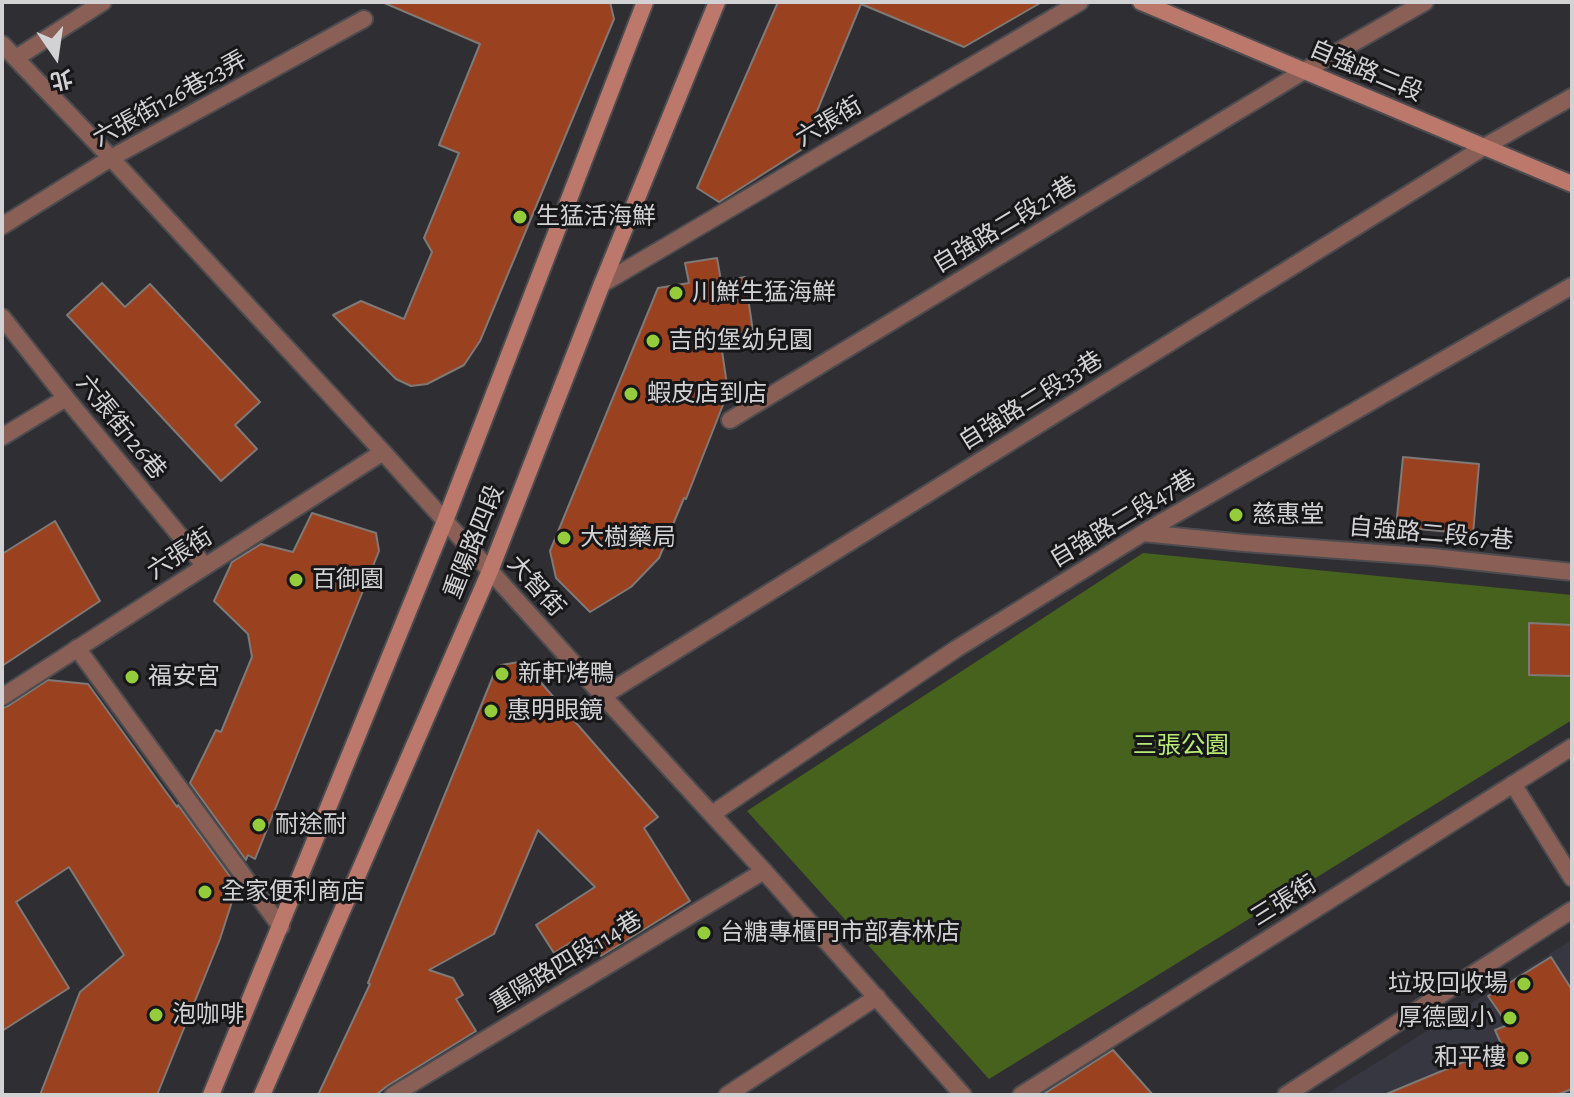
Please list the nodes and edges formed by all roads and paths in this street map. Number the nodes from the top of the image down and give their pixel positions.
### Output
1 (103, 2) edge
2 (645, 2) edge
3 (717, 2) edge
4 (1080, 2) edge
5 (1141, 2) edge
6 (1425, 2) edge
7 (364, 19) dead end
8 (2, 44) edge
9 (16, 58) junction
10 (1304, 71) junction
11 (1572, 97) edge
12 (1484, 147) junction
13 (111, 158) junction
14 (1572, 184) edge
15 (2, 226) edge
16 (602, 284) junction
17 (1572, 286) edge
18 (2, 317) edge
19 (66, 398) junction
20 (730, 420) dead end
21 (2, 437) edge
22 (383, 452) junction
23 (445, 521) junction
24 (1143, 533) junction
25 (205, 566) junction
26 (490, 571) junction
27 (1572, 572) edge
28 (77, 648) junction
29 (603, 696) junction
30 (2, 697) edge
31 (1572, 747) edge
32 (1513, 784) junction
33 (712, 814) junction
34 (764, 871) junction
35 (1572, 878) edge
36 (1572, 910) edge
37 (281, 927) junction
38 (877, 997) junction
39 (211, 1095) edge
40 (262, 1095) edge
41 (393, 1095) edge
42 (727, 1095) edge
43 (963, 1095) edge
44 (1021, 1095) edge
45 (1286, 1095) edge

1 - 9 street
2 - 23 main road, 重陽路四段
3 - 16 main road, 重陽路四段
4 - 16 street, 六張街
5 - 10 main road, 自強路二段
6 - 10 street, 自強路二段21巷
7 - 13 street, 六張街126巷23弄
8 - 9 street, 大智街
9 - 13 street, 大智街
10 - 12 main road, 自強路二段
10 - 20 street, 自強路二段21巷
11 - 12 street, 自強路二段33巷
12 - 14 main road, 自強路二段
12 - 29 street, 自強路二段33巷
13 - 15 street, 六張街126巷23弄
13 - 22 street, 大智街
16 - 26 main road, 重陽路四段
17 - 24 street, 自強路二段47巷
18 - 19 street, 六張街126巷
19 - 21 street
19 - 25 street, 六張街126巷
22 - 23 street, 大智街
22 - 25 street, 六張街
23 - 26 street, 大智街
23 - 37 main road, 重陽路四段
24 - 27 street, 自強路二段67巷
24 - 33 street, 自強路二段47巷
25 - 28 street, 六張街
26 - 29 street, 大智街
26 - 40 main road, 重陽路四段
28 - 30 street, 六張街
28 - 37 street
29 - 33 street, 大智街
31 - 32 street, 三張街
32 - 35 street
32 - 44 street, 三張街
33 - 34 street, 大智街
34 - 38 street, 大智街
34 - 41 street, 重陽路四段114巷
36 - 45 street
37 - 39 main road, 重陽路四段
38 - 42 street
38 - 43 street, 大智街

